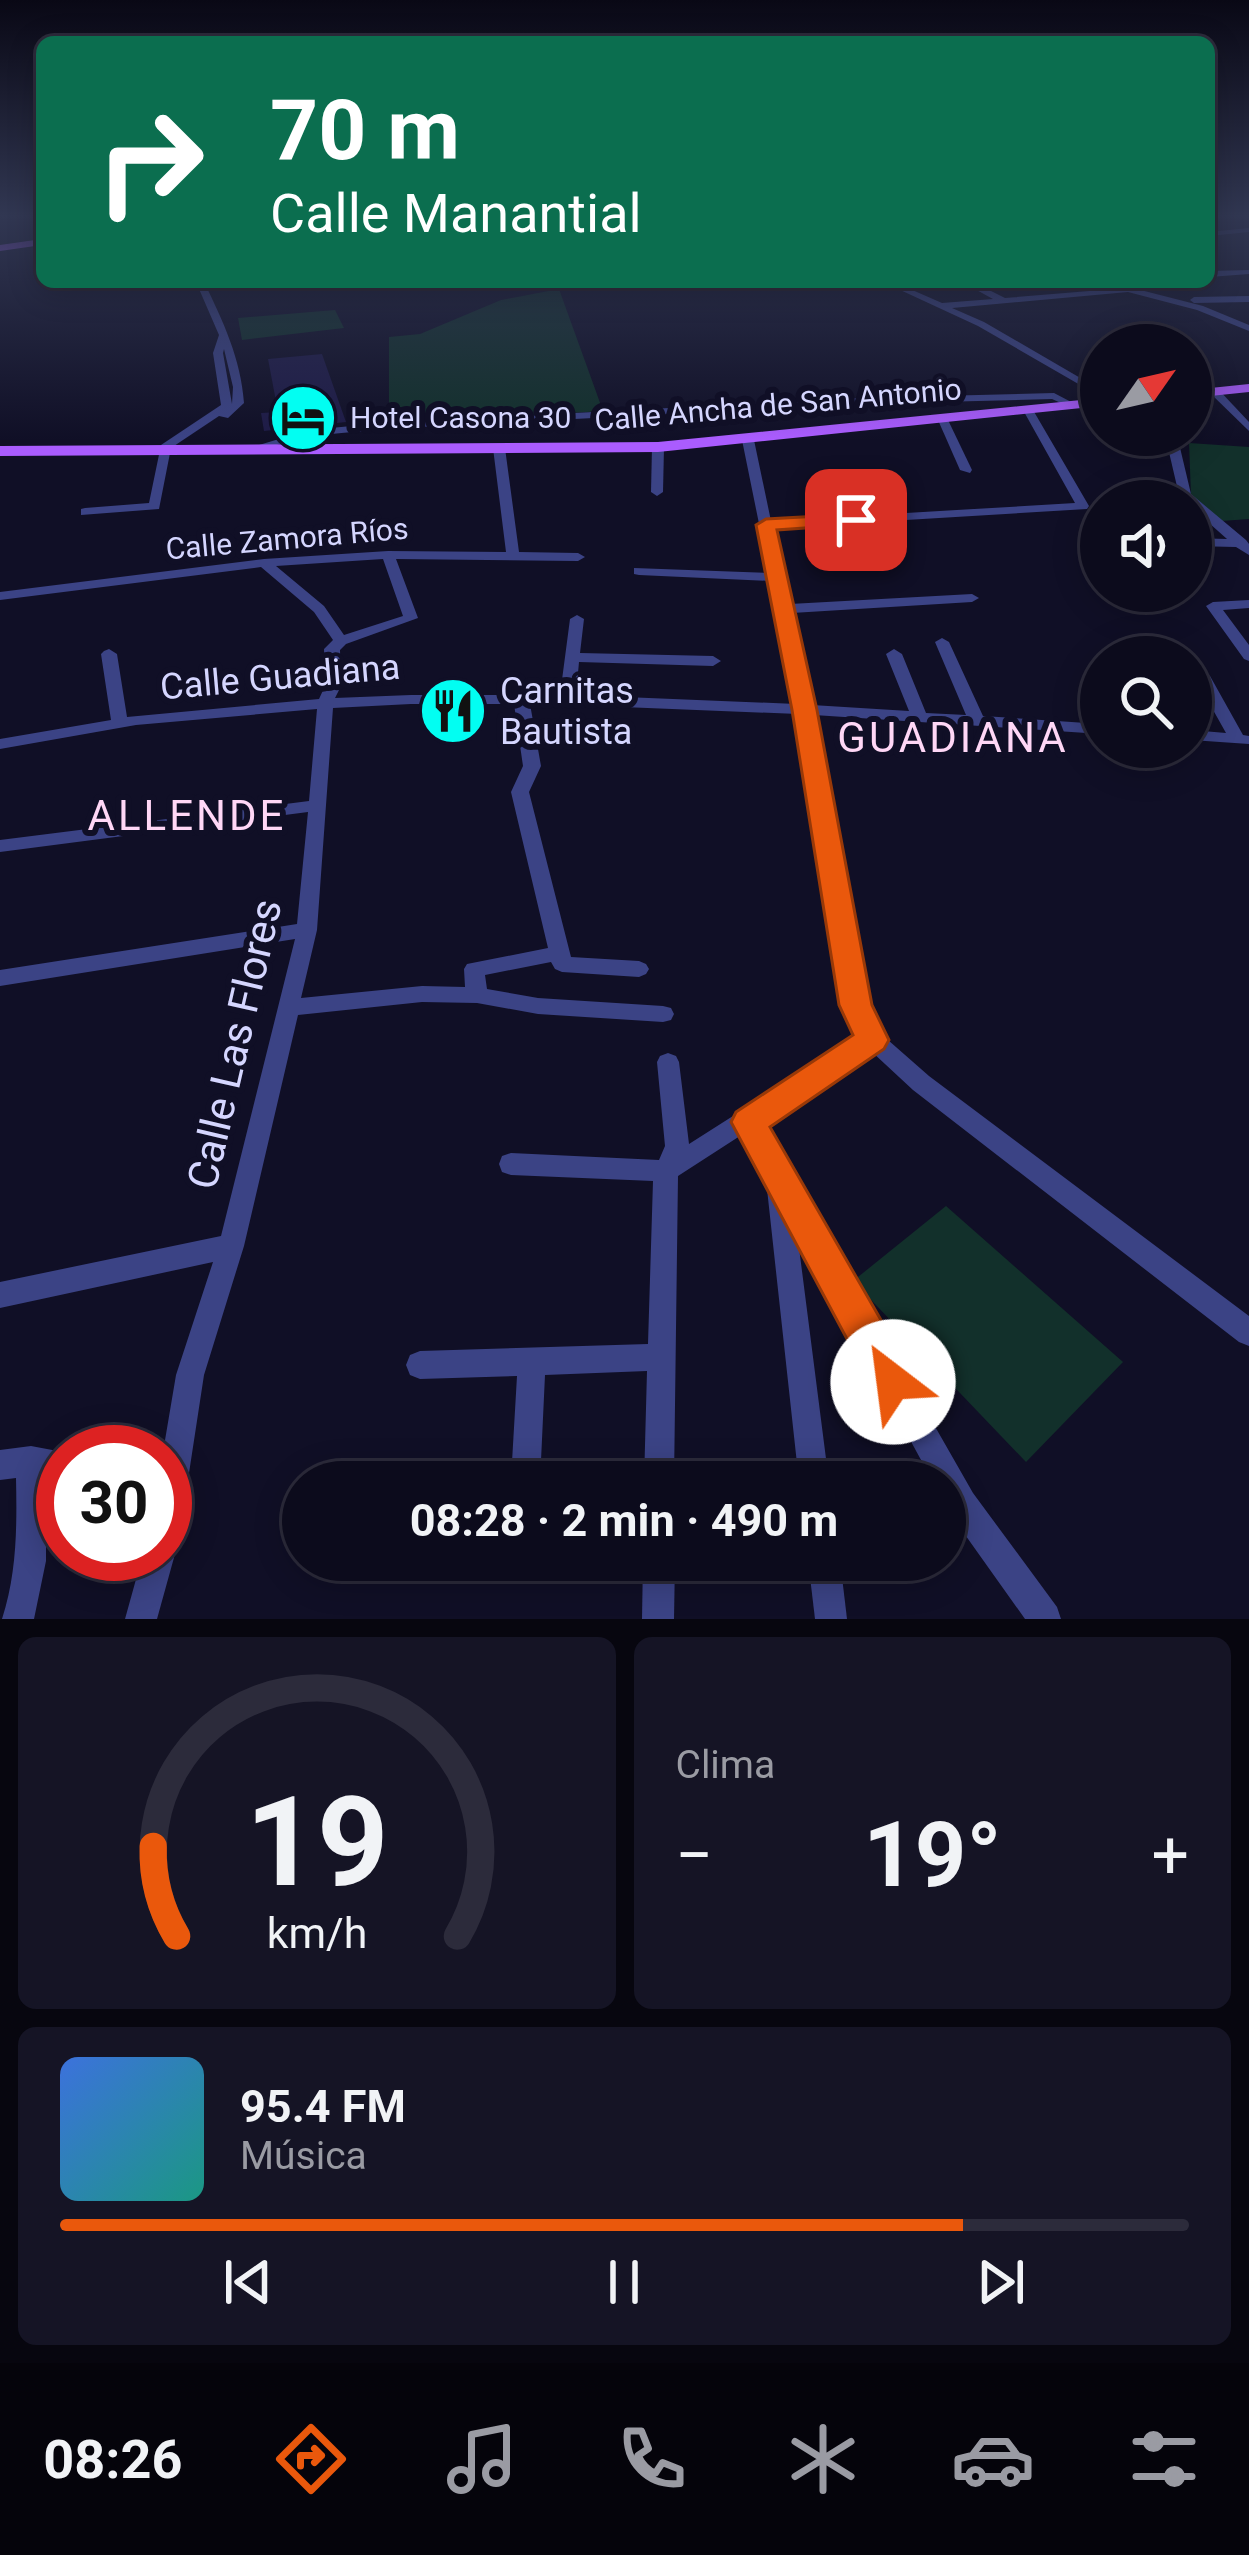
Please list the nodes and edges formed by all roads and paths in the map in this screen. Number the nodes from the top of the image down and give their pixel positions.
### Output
1 (203, 290) edge
2 (902, 290) edge
3 (981, 290) edge
4 (1128, 290) joint
5 (1249, 299) edge
6 (1004, 301) junction
7 (1170, 301) junction
8 (938, 307) junction
9 (1249, 328) edge
10 (1080, 385) edge
11 (1249, 388) edge
12 (1214, 391) joint
13 (1080, 403) edge
14 (1075, 405) junction
15 (1028, 410) junction
16 (664, 412) junction
17 (943, 421) junction
18 (384, 427) junction
19 (1249, 428) edge
20 (748, 440) junction
21 (0, 441) edge
22 (666, 446) junction
23 (98, 447) junction
24 (173, 447) junction
25 (258, 447) junction
26 (371, 448) junction
27 (499, 448) junction
28 (0, 451) edge
29 (1176, 456) edge
30 (966, 470) dead end
31 (657, 492) dead end
32 (86, 512) dead end
33 (766, 525) junction
34 (1212, 542) edge
35 (1244, 543) edge
36 (388, 555) junction
37 (513, 556) junction
38 (578, 557) dead end
39 (264, 563) junction
40 (639, 571) dead end
41 (777, 577) junction
42 (0, 596) edge
43 (972, 598) dead end
44 (1249, 604) edge
45 (783, 609) junction
46 (577, 619) dead end
47 (340, 641) junction
48 (942, 641) dead end
49 (894, 653) dead end
50 (109, 654) dead end
51 (1249, 656) edge
52 (572, 657) junction
53 (713, 661) dead end
54 (1212, 691) edge
55 (520, 698) junction
56 (326, 700) junction
57 (567, 700) junction
58 (805, 710) junction
59 (920, 718) junction
60 (977, 722) junction
61 (120, 724) junction
62 (1080, 728) edge
63 (1212, 737) edge
64 (1243, 739) edge
65 (0, 744) edge
66 (319, 805) junction
67 (0, 846) edge
68 (307, 930) junction
69 (562, 959) junction
70 (639, 969) dead end
71 (0, 978) edge
72 (477, 995) junction
73 (290, 1007) junction
74 (663, 1014) dead end
75 (872, 1040) junction
76 (668, 1062) dead end
77 (749, 1122) junction
78 (511, 1164) dead end
79 (666, 1171) junction
80 (777, 1178) junction
81 (231, 1246) junction
82 (0, 1294) edge
83 (1249, 1334) edge
84 (660, 1357) junction
85 (532, 1363) junction
86 (420, 1365) dead end
87 (180, 1425) edge
88 (527, 1461) edge
89 (659, 1461) edge
90 (811, 1461) edge
91 (31, 1464) edge
92 (152, 1581) edge
93 (659, 1581) edge
94 (826, 1581) edge
95 (18, 1619) edge
96 (141, 1619) edge
97 (658, 1619) edge
98 (831, 1619) edge
99 (1045, 1619) edge

1 - 24 street
2 - 8 street
3 - 6 street
4 - 6 street
4 - 7 street
5 - 7 street
6 - 8 street
7 - 9 street
8 - 10 street
11 - 12 main road
12 - 19 street
13 - 14 main road, Calle Ancha de San Antonio
14 - 15 main road, Calle Ancha de San Antonio
14 - 16 street
15 - 17 main road, Calle Ancha de San Antonio
15 - 33 street
16 - 18 street
16 - 22 street
17 - 20 main road, Calle Ancha de San Antonio
17 - 30 street
18 - 25 street
18 - 26 street
20 - 22 main road, Calle Ancha de San Antonio
20 - 33 street
21 - 23 main road
22 - 27 main road, Calle Ancha de San Antonio
22 - 31 street
23 - 24 main road, Calle Ancha de San Antonio
23 - 28 main road
24 - 25 main road, Calle Ancha de San Antonio
24 - 32 street
25 - 26 main road, Calle Ancha de San Antonio
26 - 27 main road, Calle Ancha de San Antonio
27 - 37 street
29 - 35 street
33 - 41 street
34 - 35 street
36 - 37 street, Calle Zamora Ríos
36 - 39 street, Calle Zamora Ríos
36 - 47 street
37 - 38 street, Calle Zamora Ríos
39 - 42 street, Calle Zamora Ríos
39 - 47 street
40 - 41 street
41 - 45 street
43 - 45 street
44 - 51 street
45 - 58 street
46 - 52 street
47 - 56 street, Calle Las Flores
48 - 60 street
49 - 59 street
50 - 61 street
52 - 53 street
52 - 57 street
54 - 64 street
55 - 56 street, Calle Guadiana
55 - 57 street, Calle Guadiana
55 - 69 street
56 - 61 street, Calle Guadiana
56 - 66 street, Calle Las Flores
57 - 58 street, Calle Guadiana
58 - 59 street, Calle Guadiana
58 - 75 street
59 - 60 street, Calle Guadiana
60 - 62 street, Calle Guadiana
61 - 65 street, Calle Guadiana
63 - 64 street
66 - 67 street
66 - 68 street, Calle Las Flores
68 - 71 street
68 - 73 street, Calle Las Flores
69 - 70 street
69 - 72 street
72 - 73 street
72 - 74 street
73 - 81 street, Calle Las Flores
75 - 77 street
75 - 83 street
76 - 79 street
77 - 79 street
77 - 80 street
78 - 79 street
79 - 84 street
80 - 90 street
80 - 99 street
81 - 82 street
81 - 87 street, Calle Las Flores
84 - 85 street
84 - 89 street
85 - 86 street
85 - 88 street
91 - 95 street
92 - 96 street
93 - 97 street
94 - 98 street

